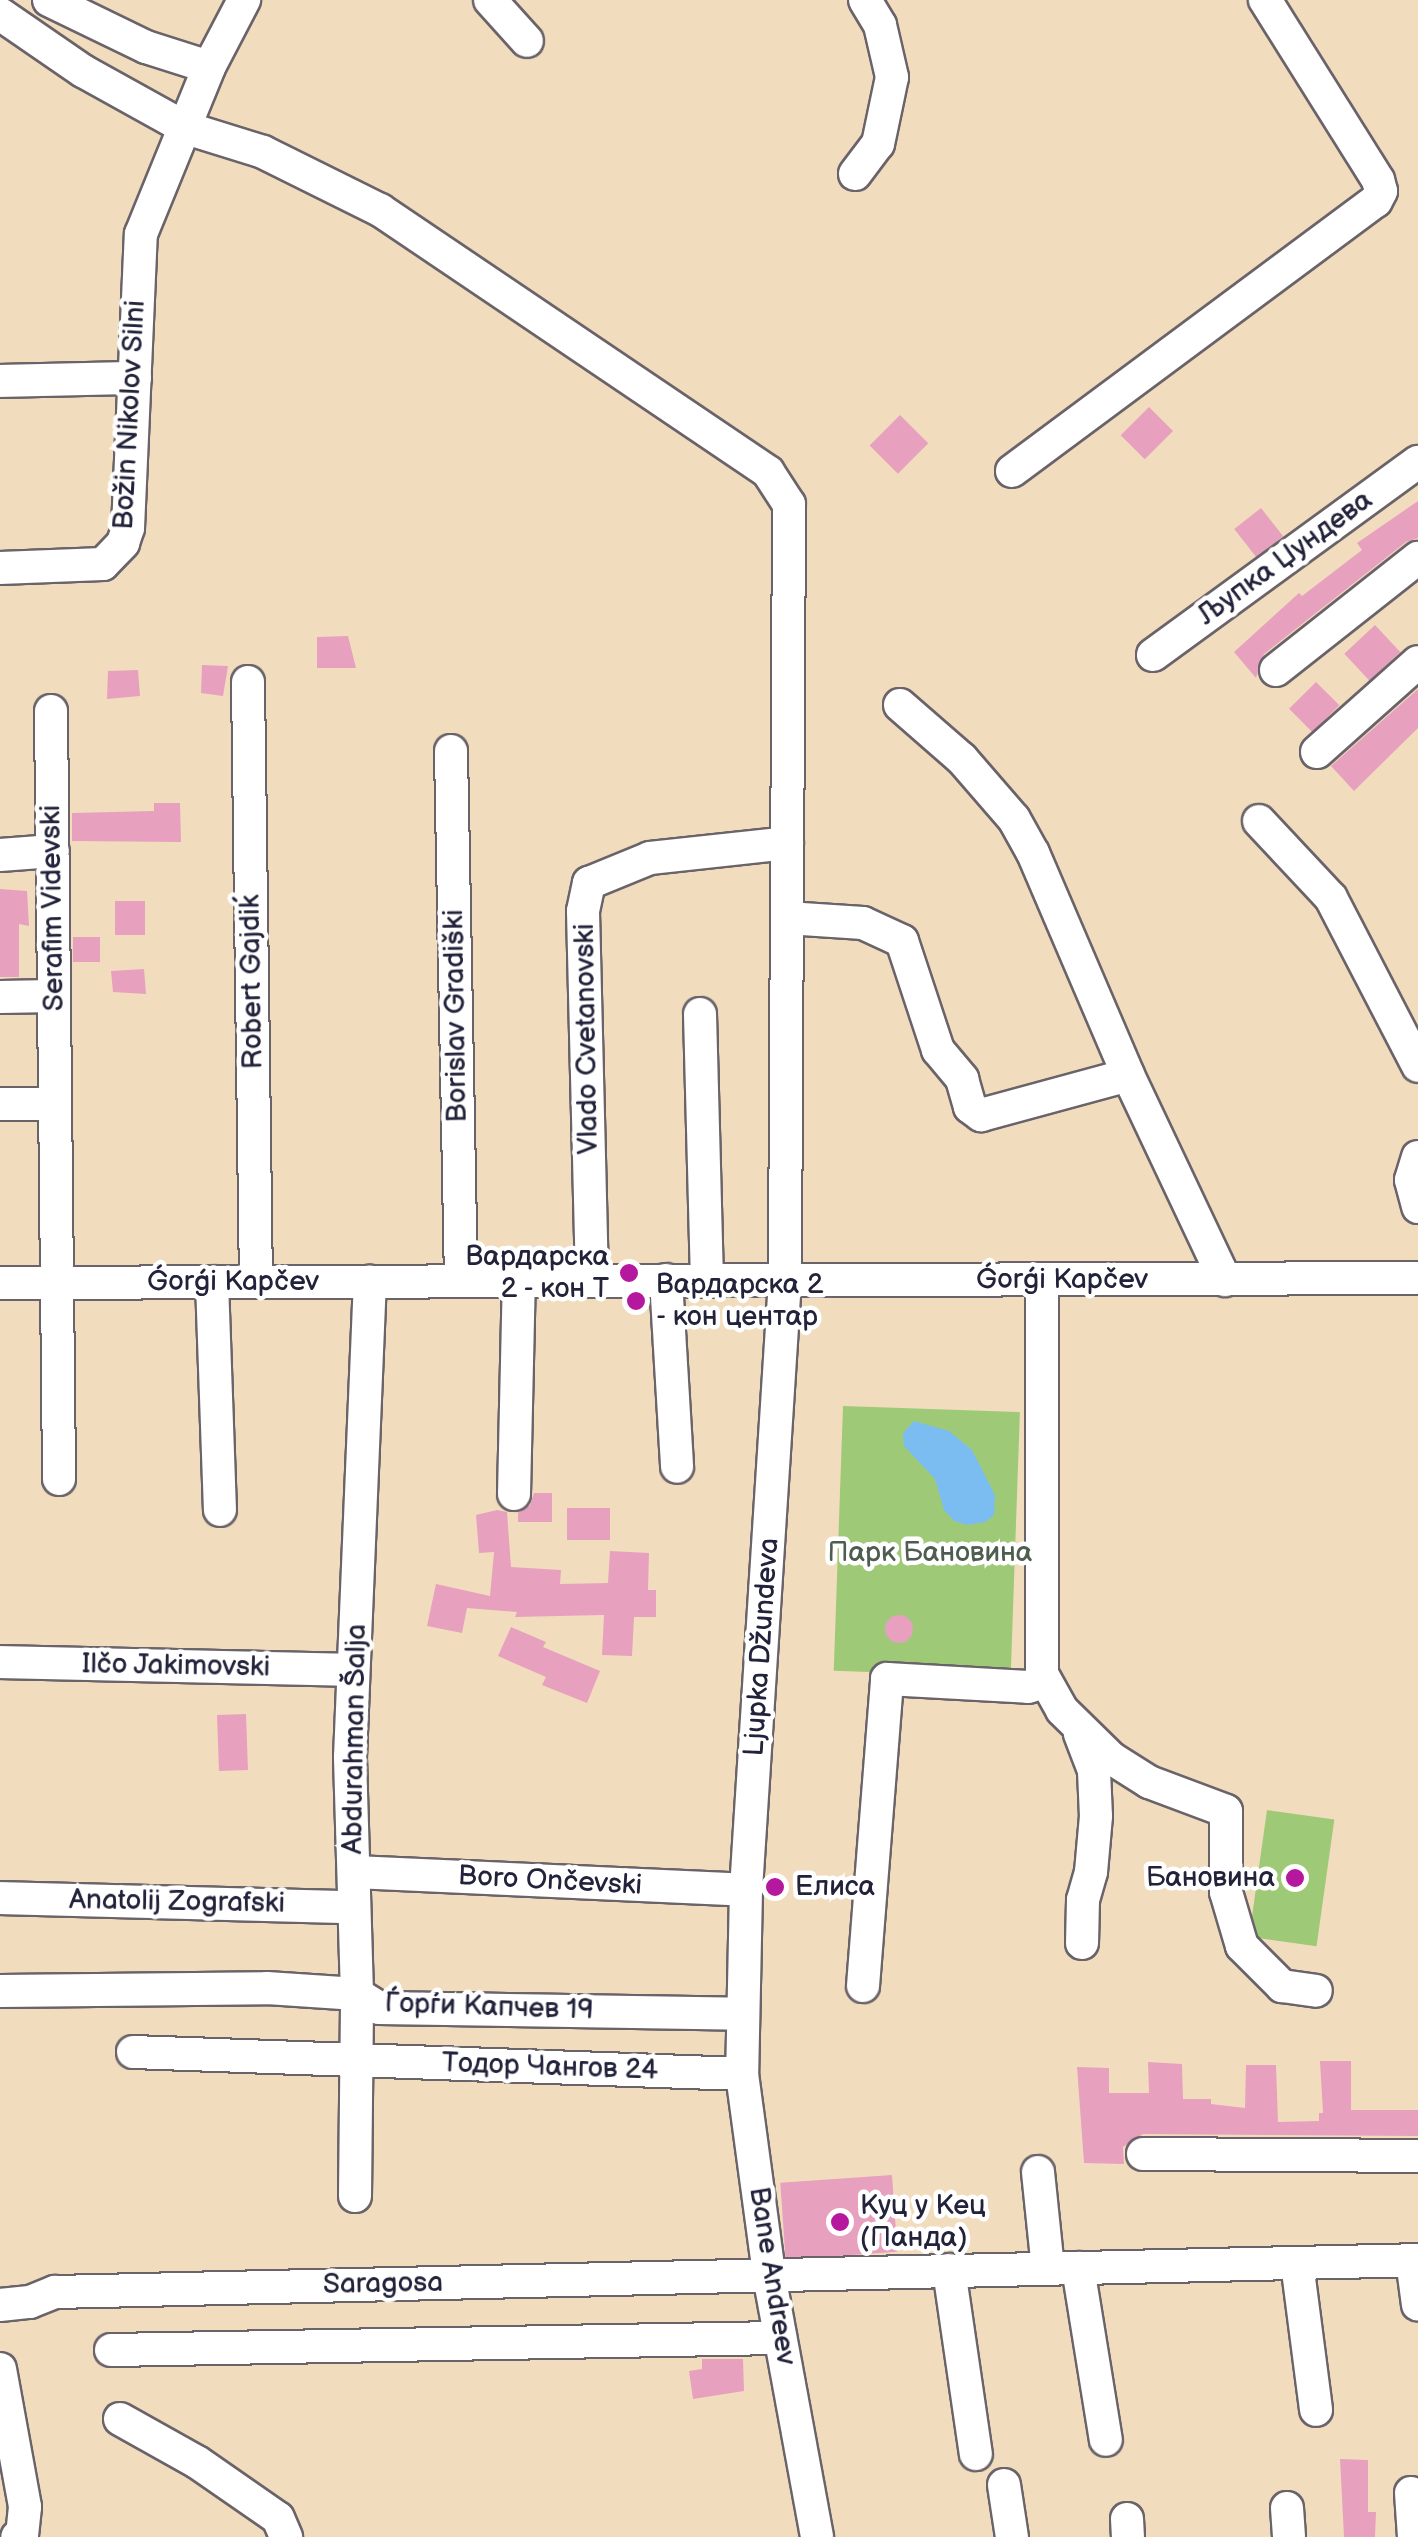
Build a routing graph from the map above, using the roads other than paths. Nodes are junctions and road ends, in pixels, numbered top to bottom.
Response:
1 (50, 0) edge
2 (244, 0) edge
3 (490, 0) edge
4 (865, 0) edge
5 (1265, 0) edge
6 (0, 14) edge
7 (527, 41) dead end
8 (209, 67) junction
9 (186, 128) junction
10 (855, 174) dead end
11 (135, 378) junction
12 (0, 381) edge
13 (1418, 462) edge
14 (1012, 471) dead end
15 (1418, 558) edge
16 (0, 568) edge
17 (1152, 655) dead end
18 (1418, 662) edge
19 (1276, 670) dead end
20 (248, 682) dead end
21 (900, 705) dead end
22 (51, 711) dead end
23 (452, 752) dead end
24 (1316, 752) dead end
25 (1259, 820) dead end
26 (788, 843) junction
27 (53, 851) junction
28 (0, 855) edge
29 (787, 918) junction
30 (54, 996) junction
31 (0, 997) edge
32 (700, 1014) dead end
33 (1418, 1066) edge
34 (1128, 1075) junction
35 (0, 1104) edge
36 (55, 1104) junction
37 (1418, 1157) edge
38 (1418, 1206) edge
39 (1418, 1278) edge
40 (592, 1280) junction
41 (666, 1280) junction
42 (707, 1280) junction
43 (785, 1280) junction
44 (1042, 1280) junction
45 (1225, 1280) junction
46 (370, 1281) junction
47 (461, 1281) junction
48 (519, 1281) junction
49 (212, 1282) junction
50 (256, 1282) junction
51 (0, 1283) edge
52 (57, 1283) junction
53 (677, 1468) dead end
54 (59, 1479) dead end
55 (514, 1494) dead end
56 (220, 1510) dead end
57 (0, 1662) edge
58 (352, 1670) junction
59 (1042, 1674) junction
60 (1073, 1721) junction
61 (354, 1872) junction
62 (746, 1890) junction
63 (0, 1898) edge
64 (354, 1906) junction
65 (1082, 1942) dead end
66 (863, 1986) dead end
67 (0, 1991) edge
68 (1316, 1992) dead end
69 (357, 1994) junction
70 (742, 2014) junction
71 (133, 2052) dead end
72 (358, 2059) junction
73 (742, 2074) junction
74 (1143, 2154) dead end
75 (1418, 2156) edge
76 (1038, 2172) dead end
77 (356, 2196) dead end
78 (1415, 2260) edge
79 (1297, 2262) junction
80 (1063, 2268) junction
81 (949, 2270) junction
82 (769, 2276) junction
83 (0, 2305) edge
84 (1418, 2305) edge
85 (780, 2338) junction
86 (111, 2350) dead end
87 (0, 2370) edge
88 (1316, 2410) dead end
89 (120, 2420) dead end
90 (1106, 2440) dead end
91 (976, 2454) dead end
92 (1004, 2486) dead end
93 (1411, 2493) dead end
94 (17, 2537) edge
95 (286, 2537) edge
96 (816, 2537) edge
97 (1012, 2537) edge
98 (1414, 2537) edge

1 - 8 street
2 - 8 street
3 - 7 street
4 - 10 street
5 - 14 street
6 - 9 street
8 - 9 street, Božin Nikolov Silni
9 - 11 street, Božin Nikolov Silni
9 - 26 street
11 - 12 street
11 - 16 street, Božin Nikolov Silni
13 - 17 street, Љупка Џундева
15 - 19 street
18 - 24 street
20 - 50 street, Robert Gajdiḱ
21 - 34 street
22 - 27 street, Serafim Videvski
23 - 47 street, Borislav Gradiški
25 - 33 street
26 - 29 street
26 - 40 street, Vlado Cvetanovski
27 - 28 street
27 - 30 street, Serafim Videvski
29 - 34 street
29 - 43 street
30 - 31 street
30 - 36 street, Serafim Videvski
32 - 42 street
34 - 45 street
35 - 36 street
36 - 52 street, Serafim Videvski
37 - 38 street
39 - 45 street, Ǵorǵi Kapčev
40 - 41 street, Ǵorǵi Kapčev
40 - 48 street, Ǵorǵi Kapčev
41 - 42 street, Ǵorǵi Kapčev
41 - 53 street
42 - 43 street, Ǵorǵi Kapčev
43 - 44 street, Ǵorǵi Kapčev
43 - 62 street, Ljupka Džundeva
44 - 45 street, Ǵorǵi Kapčev
44 - 59 street
46 - 47 street, Ǵorǵi Kapčev
46 - 50 street, Ǵorǵi Kapčev
46 - 58 street, Abdurahman Šalja
47 - 48 street, Ǵorǵi Kapčev
48 - 55 street
49 - 50 street, Ǵorǵi Kapčev
49 - 52 street, Ǵorǵi Kapčev
49 - 56 street
51 - 52 street, Ǵorǵi Kapčev
52 - 54 street, Serafim Videvski
57 - 58 street, Ilčo Jakimovski
58 - 61 street, Abdurahman Šalja
59 - 60 street
59 - 66 street
60 - 65 street
60 - 68 street
61 - 62 street, Boro Ončevski
61 - 64 street, Abdurahman Šalja
62 - 70 street, Ljupka Džundeva
63 - 64 street, Anatolij Zografski
64 - 69 street, Abdurahman Šalja
67 - 69 street, Ѓорѓи Капчев 19
69 - 70 street, Ѓорѓи Капчев 19
69 - 72 street, Abdurahman Šalja
70 - 73 street, Bane Andreev
71 - 72 street, Тодор Чангов 24
72 - 73 street, Тодор Чангов 24
72 - 77 street, Abdurahman Šalja
73 - 82 street, Bane Andreev
74 - 75 street
76 - 80 street
78 - 79 street, Saragosa
78 - 84 street
79 - 80 street, Saragosa
79 - 88 street
80 - 81 street, Saragosa
80 - 90 street
81 - 82 street, Saragosa
81 - 91 street
82 - 83 street, Saragosa
82 - 85 street, Bane Andreev
85 - 86 street
85 - 96 street, Bane Andreev
87 - 94 street
89 - 95 street
92 - 97 street
93 - 98 street

